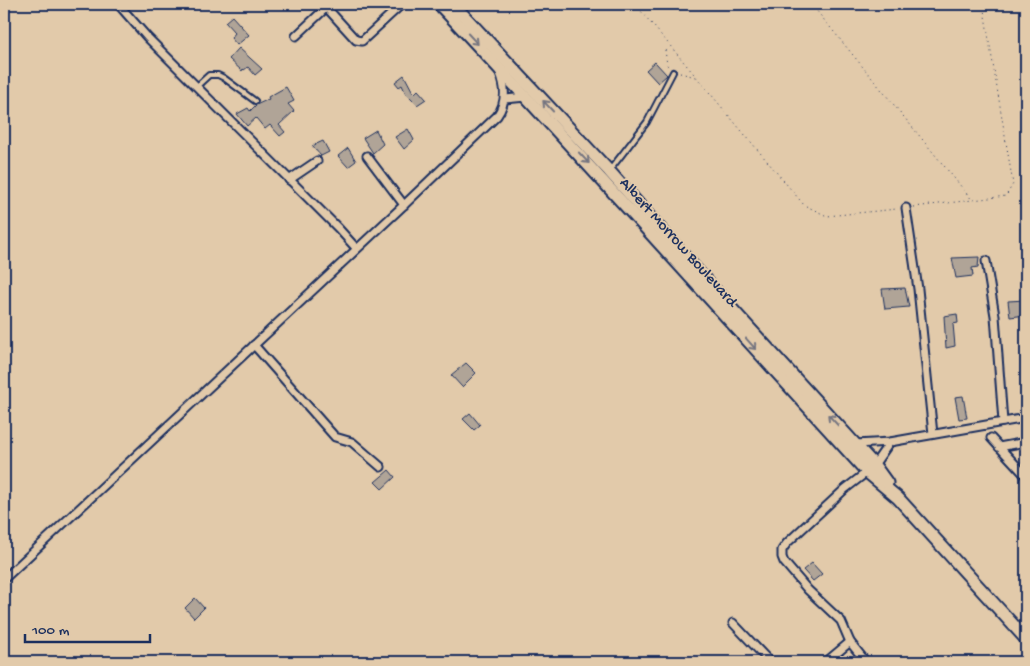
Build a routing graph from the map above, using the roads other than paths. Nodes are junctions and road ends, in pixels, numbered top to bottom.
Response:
1 (118, 4) edge
2 (402, 4) edge
3 (439, 4) edge
4 (453, 4) edge
5 (328, 5) edge
6 (296, 36) dead end
7 (496, 64) junction
8 (673, 72) dead end
9 (196, 87) junction
10 (526, 97) junction
11 (505, 99) junction
12 (255, 101) dead end
13 (367, 156) dead end
14 (317, 161) dead end
15 (609, 171) junction
16 (289, 180) junction
17 (404, 205) junction
18 (906, 208) road end
19 (356, 248) junction
20 (986, 261) dead end
21 (254, 345) junction
22 (1026, 418) edge
23 (1003, 422) junction
24 (933, 434) junction
25 (991, 438) dead end
26 (890, 442) junction
27 (1026, 442) edge
28 (856, 444) junction
29 (1000, 447) junction
30 (381, 466) dead end
31 (871, 469) junction
32 (1026, 476) edge
33 (4, 579) edge
34 (733, 623) dead end
35 (1026, 639) edge
36 (850, 642) junction
37 (770, 662) edge
38 (826, 662) edge
39 (866, 662) edge

1 - 9 street
2 - 5 street
3 -> 7 highway, Albert Morrow Boulevard
15 -> 4 highway, Albert Morrow Boulevard
5 - 6 street
7 - 10 highway, Albert Morrow Boulevard
7 - 11 street
8 - 15 lane
9 - 12 lane
9 - 16 street
10 - 11 street
10 -> 31 highway, Albert Morrow Boulevard
11 - 17 street
13 - 17 street
14 - 16 street
28 -> 15 highway, Albert Morrow Boulevard
16 - 19 street
17 - 19 street
18 - 24 street
19 - 21 street
20 - 23 street
21 - 30 street
21 - 33 street
22 - 23 street
23 - 24 street
24 - 26 street
25 - 29 street
26 - 28 street
26 - 31 street
27 - 29 street
28 - 31 highway, Albert Morrow Boulevard
29 - 32 street
31 - 35 highway, Albert Morrow Boulevard
31 - 36 street
34 - 37 street
36 - 38 street
36 - 39 street

